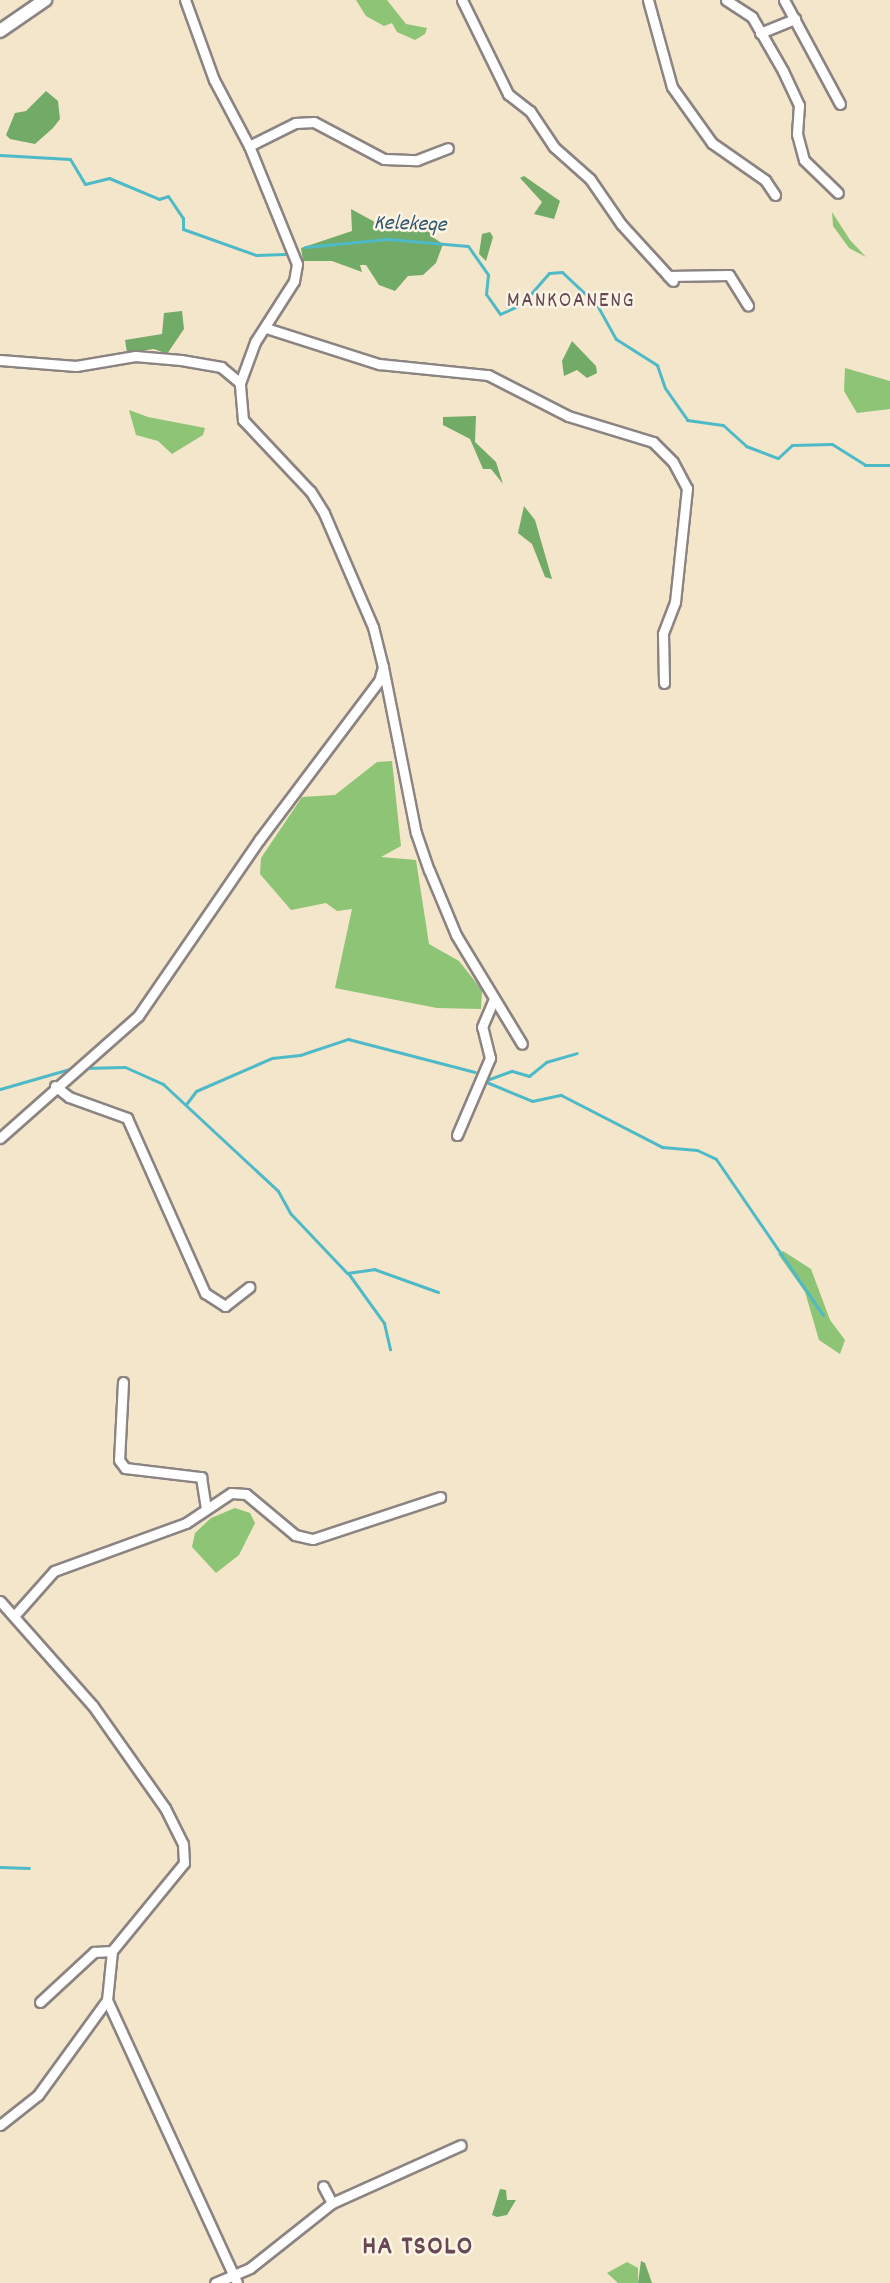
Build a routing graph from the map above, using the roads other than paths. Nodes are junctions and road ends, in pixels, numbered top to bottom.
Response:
1 (45, 0) edge
2 (185, 0) edge
3 (462, 0) edge
4 (648, 0) edge
5 (726, 0) edge
6 (784, 0) edge
7 (795, 19) junction
8 (0, 31) edge
9 (760, 33) junction
10 (840, 104) dead end
11 (249, 146) junction
12 (448, 148) dead end
13 (838, 193) dead end
14 (775, 195) dead end
15 (748, 306) dead end
16 (266, 328) junction
17 (0, 360) edge
18 (240, 383) junction
19 (383, 667) junction
20 (664, 682) dead end
21 (493, 1001) junction
22 (522, 1044) dead end
23 (55, 1086) junction
24 (457, 1135) dead end
25 (0, 1138) edge
26 (249, 1287) dead end
27 (123, 1382) dead end
28 (440, 1497) dead end
29 (206, 1508) junction
30 (0, 1601) edge
31 (14, 1616) junction
32 (112, 1952) junction
33 (107, 2000) junction
34 (40, 2002) dead end
35 (0, 2126) edge
36 (461, 2145) dead end
37 (323, 2186) dead end
38 (332, 2203) junction
39 (235, 2278) edge
40 (215, 2283) edge

1 - 8 main road
2 - 11 street
3 - 15 street
4 - 14 street
5 - 9 street
6 - 7 street
7 - 9 street
7 - 10 street
9 - 13 street
11 - 12 street
11 - 16 street
16 - 18 street
16 - 20 street
17 - 18 street
18 - 19 street
19 - 21 street
19 - 23 street
21 - 22 street
21 - 24 street
23 - 25 street
23 - 26 street
27 - 29 street
28 - 29 street
29 - 31 street
30 - 31 street
31 - 32 street
32 - 33 street
32 - 34 street
33 - 35 street
33 - 39 street
36 - 38 street
37 - 38 street
38 - 39 street
39 - 40 street

